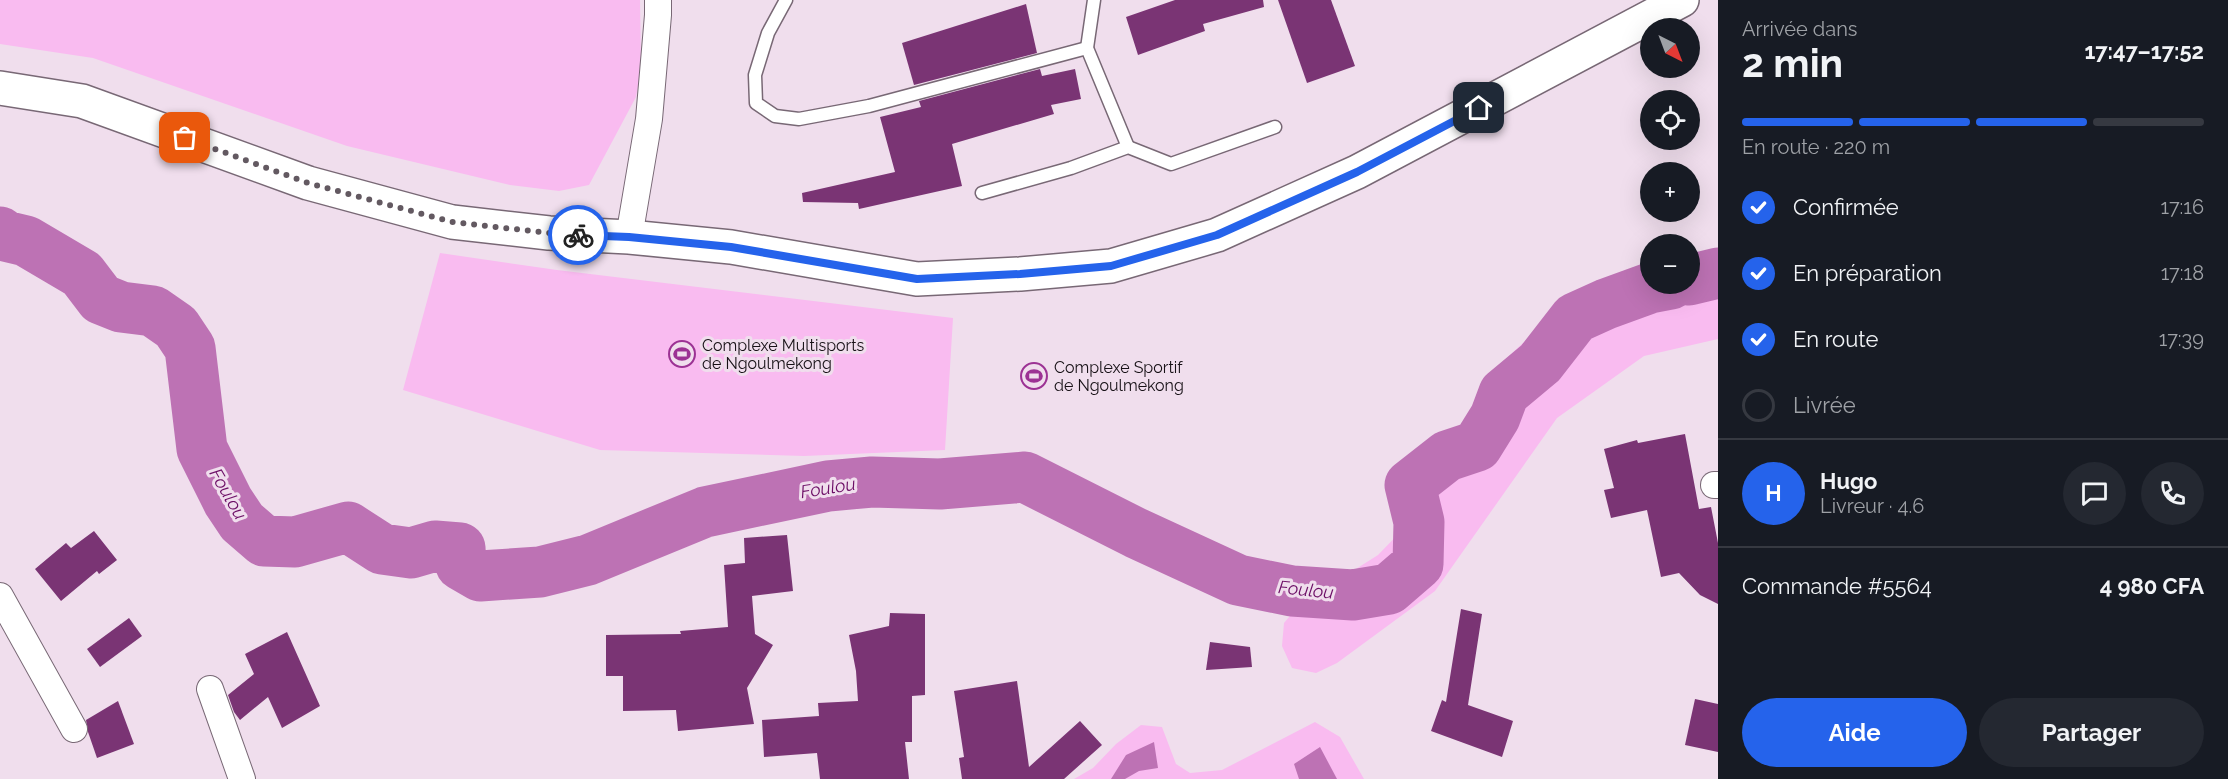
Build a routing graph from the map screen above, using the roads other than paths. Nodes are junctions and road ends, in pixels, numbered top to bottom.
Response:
1 (658, 0) edge
2 (786, 0) edge
3 (1094, 0) edge
4 (1682, 0) edge
5 (1087, 48) junction
6 (0, 88) edge
7 (1275, 127) dead end
8 (1128, 147) junction
9 (982, 193) dead end
10 (629, 237) junction
11 (0, 596) edge
12 (210, 689) dead end
13 (74, 729) dead end
14 (242, 779) edge

1 - 10 street
2 - 5 lane
3 - 5 lane
4 - 10 street
5 - 8 lane
6 - 10 street
7 - 8 lane
8 - 9 lane
11 - 13 street
12 - 14 street

